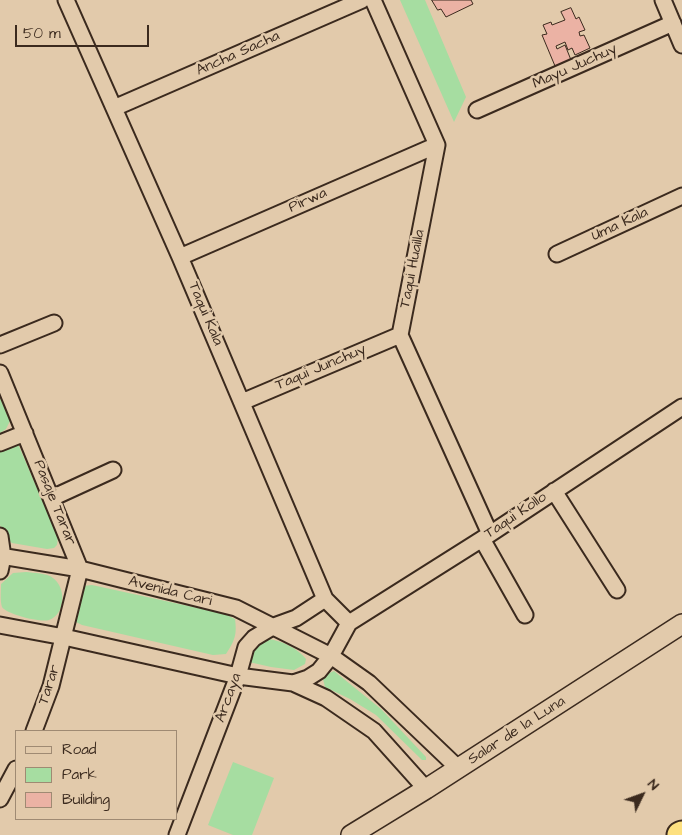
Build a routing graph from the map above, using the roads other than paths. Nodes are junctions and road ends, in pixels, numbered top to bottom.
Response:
1 (66, 0) edge
2 (362, 0) edge
3 (373, 0) edge
4 (663, 0) edge
5 (673, 23) junction
6 (682, 45) edge
7 (114, 108) junction
8 (477, 110) dead end
9 (437, 145) junction
10 (682, 196) edge
11 (558, 254) dead end
12 (180, 257) junction
13 (54, 323) dead end
14 (400, 335) junction
15 (0, 345) edge
16 (0, 373) edge
17 (242, 402) junction
18 (682, 408) edge
19 (25, 433) junction
20 (0, 443) edge
21 (113, 470) dead end
22 (554, 491) junction
23 (52, 498) junction
24 (0, 536) edge
25 (486, 536) junction
26 (1, 561) edge
27 (80, 569) junction
28 (617, 590) dead end
29 (324, 599) junction
30 (525, 615) dead end
31 (349, 623) junction
32 (682, 624) edge
33 (0, 625) edge
34 (274, 626) junction
35 (64, 637) junction
36 (331, 656) junction
37 (238, 676) junction
38 (293, 683) junction
39 (34, 730) edge
40 (458, 768) junction
41 (15, 770) edge
42 (426, 789) junction
43 (2, 790) edge
44 (177, 835) edge
45 (351, 835) edge

1 - 7 street, Taqui Kala
2 - 7 street, Ancha Sacha
3 - 9 street
4 - 5 street
5 - 6 street
5 - 8 street, Mayu Juchuy
7 - 12 street, Taqui Kala
9 - 12 street, Pirwa
9 - 14 street, Taqui Huailla
10 - 11 street, Uma Kala
12 - 17 street, Taqui Kala
13 - 15 street
14 - 17 street, Taqui Junchuy
14 - 25 street
16 - 19 street, Pasaje Tarar
17 - 29 street, Taqui Kala
18 - 22 street, Taqui Kollo
19 - 20 street
19 - 23 street, Pasaje Tarar
21 - 23 street
22 - 25 street, Taqui Kollo
22 - 28 street
23 - 27 street, Pasaje Tarar
24 - 26 street
25 - 30 street
25 - 31 street, Taqui Kollo
26 - 27 street, Avenida Cari
27 - 34 street, Avenida Cari
27 - 35 street
29 - 31 street, Taqui Kala
29 - 34 street, Arcaya
31 - 36 street
32 - 40 street, Salar de la Luna
33 - 35 street
34 - 36 street, Avenida Cari
34 - 37 street, Arcaya
35 - 37 street
35 - 39 street, Tarar
36 - 38 street
36 - 40 street, Avenida Cari
37 - 38 street
37 - 44 street, Arcaya
38 - 42 street
40 - 42 street, Salar de la Luna
41 - 43 street
42 - 45 street, Salar de la Luna

